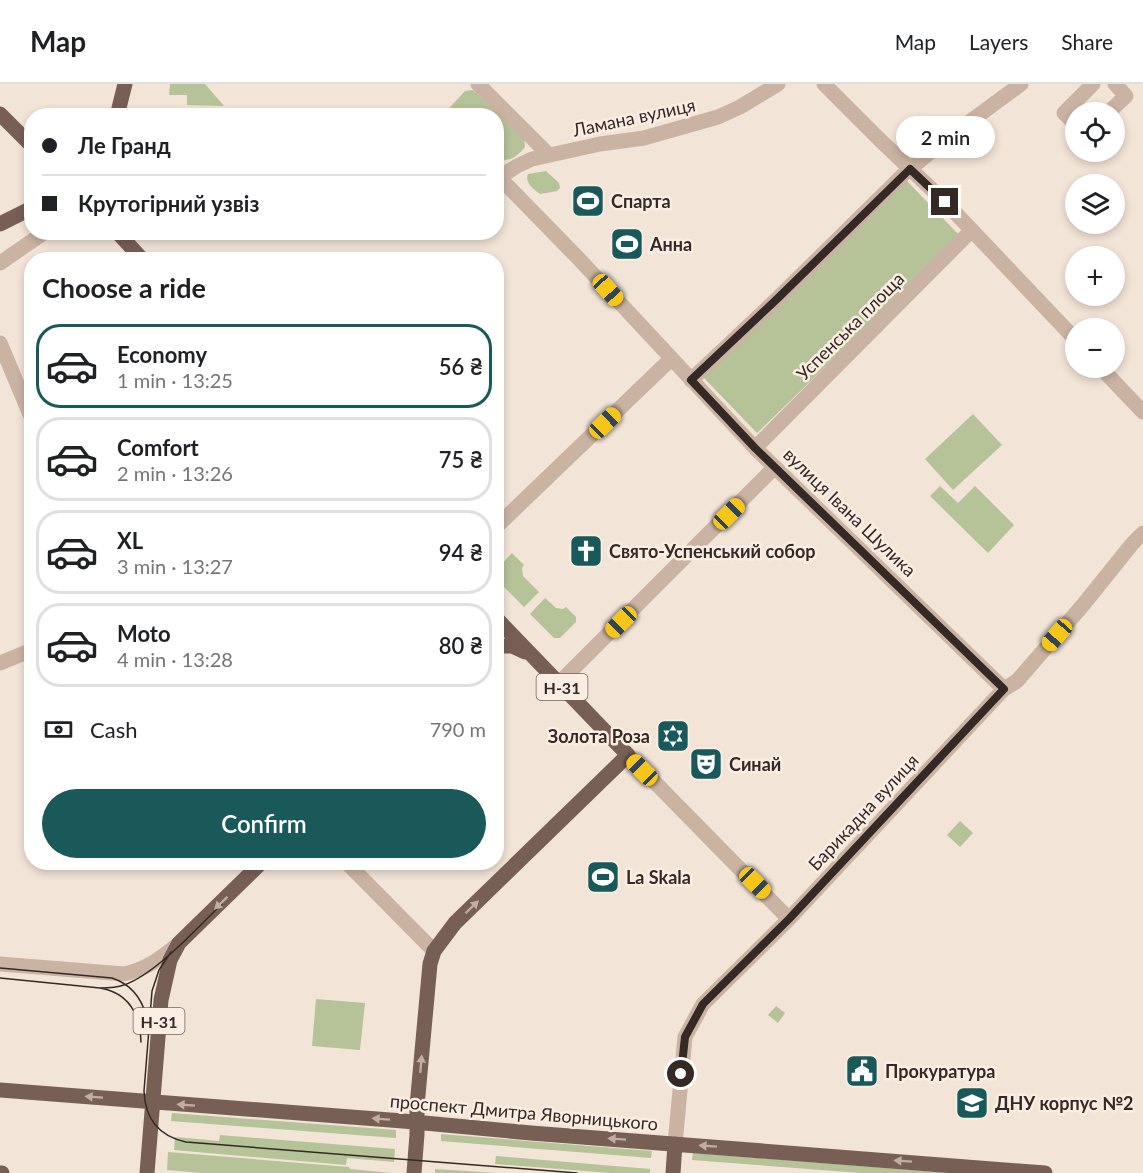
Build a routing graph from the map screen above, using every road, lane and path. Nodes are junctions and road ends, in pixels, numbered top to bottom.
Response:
1 (117, 84) edge
2 (125, 84) edge
3 (478, 84) edge
4 (778, 84) edge
5 (824, 84) edge
6 (1021, 84) edge
7 (1093, 84) edge
8 (1115, 84) edge
9 (1075, 102) edge
10 (1120, 102) edge
11 (119, 108) edge
12 (120, 108) edge
13 (502, 108) edge
14 (504, 110) edge
15 (0, 114) edge
16 (24, 138) edge
17 (548, 154) junction
18 (910, 169) junction
19 (504, 173) edge
20 (504, 182) edge
21 (24, 212) edge
22 (0, 224) edge
23 (971, 231) junction
24 (33, 240) edge
25 (124, 240) edge
26 (136, 252) edge
27 (0, 263) edge
28 (1065, 329) edge
29 (0, 343) edge
30 (671, 359) junction
31 (1111, 378) edge
32 (691, 380) junction
33 (24, 400) edge
34 (1143, 412) edge
35 (755, 448) junction
36 (776, 467) junction
37 (504, 519) edge
38 (1143, 533) edge
39 (504, 626) edge
40 (504, 646) edge
41 (24, 653) edge
42 (533, 657) junction
43 (0, 663) edge
44 (559, 683) junction
45 (1004, 689) junction
46 (628, 755) junction
47 (254, 870) edge
48 (354, 870) edge
49 (789, 919) junction
50 (179, 943) junction
51 (434, 951) junction
52 (0, 964) edge
53 (0, 1090) edge
54 (152, 1102) junction
55 (417, 1123) junction
56 (675, 1144) junction
57 (147, 1173) edge
58 (414, 1173) edge
59 (673, 1173) edge
60 (1045, 1173) edge

1 - 11 main road
2 - 12 main road
3 - 13 street
4 - 17 street, Ламана вулиця
5 - 18 street
6 - 18 street
7 - 9 street
8 - 10 street
14 - 17 street
15 - 16 main road
17 - 19 street, Ламана вулиця
18 - 23 street
18 - 32 street
20 - 30 street, вулиця Івана Шулика
21 - 22 main road
23 - 28 street
23 - 35 street, Успенська площа
24 - 27 street
25 - 26 main road
29 - 33 street
30 - 32 street, вулиця Івана Шулика
30 - 37 street
31 - 34 street
32 - 35 street, вулиця Івана Шулика
35 - 36 street, вулиця Івана Шулика
36 - 44 street
36 - 45 street, вулиця Івана Шулика
38 - 45 street, Барикадна вулиця
39 - 42 main road, Н-31
40 - 42 main road
41 - 43 street
42 - 44 main road, Н-31
44 - 46 main road, Н-31
45 - 49 street, Барикадна вулиця
46 - 49 street
51 -> 46 main road
47 -> 50 main road, Н-31
48 - 51 street
49 - 56 street, Барикадна вулиця
50 - 52 street
50 - 54 main road, Н-31
55 -> 51 main road
54 -> 53 main road, проспект Дмитра Яворницького
55 -> 54 main road, проспект Дмитра Яворницького
54 - 57 main road
56 -> 55 main road, проспект Дмитра Яворницького
55 - 58 main road
56 - 59 main road
60 -> 56 main road, проспект Дмитра Яворницького

